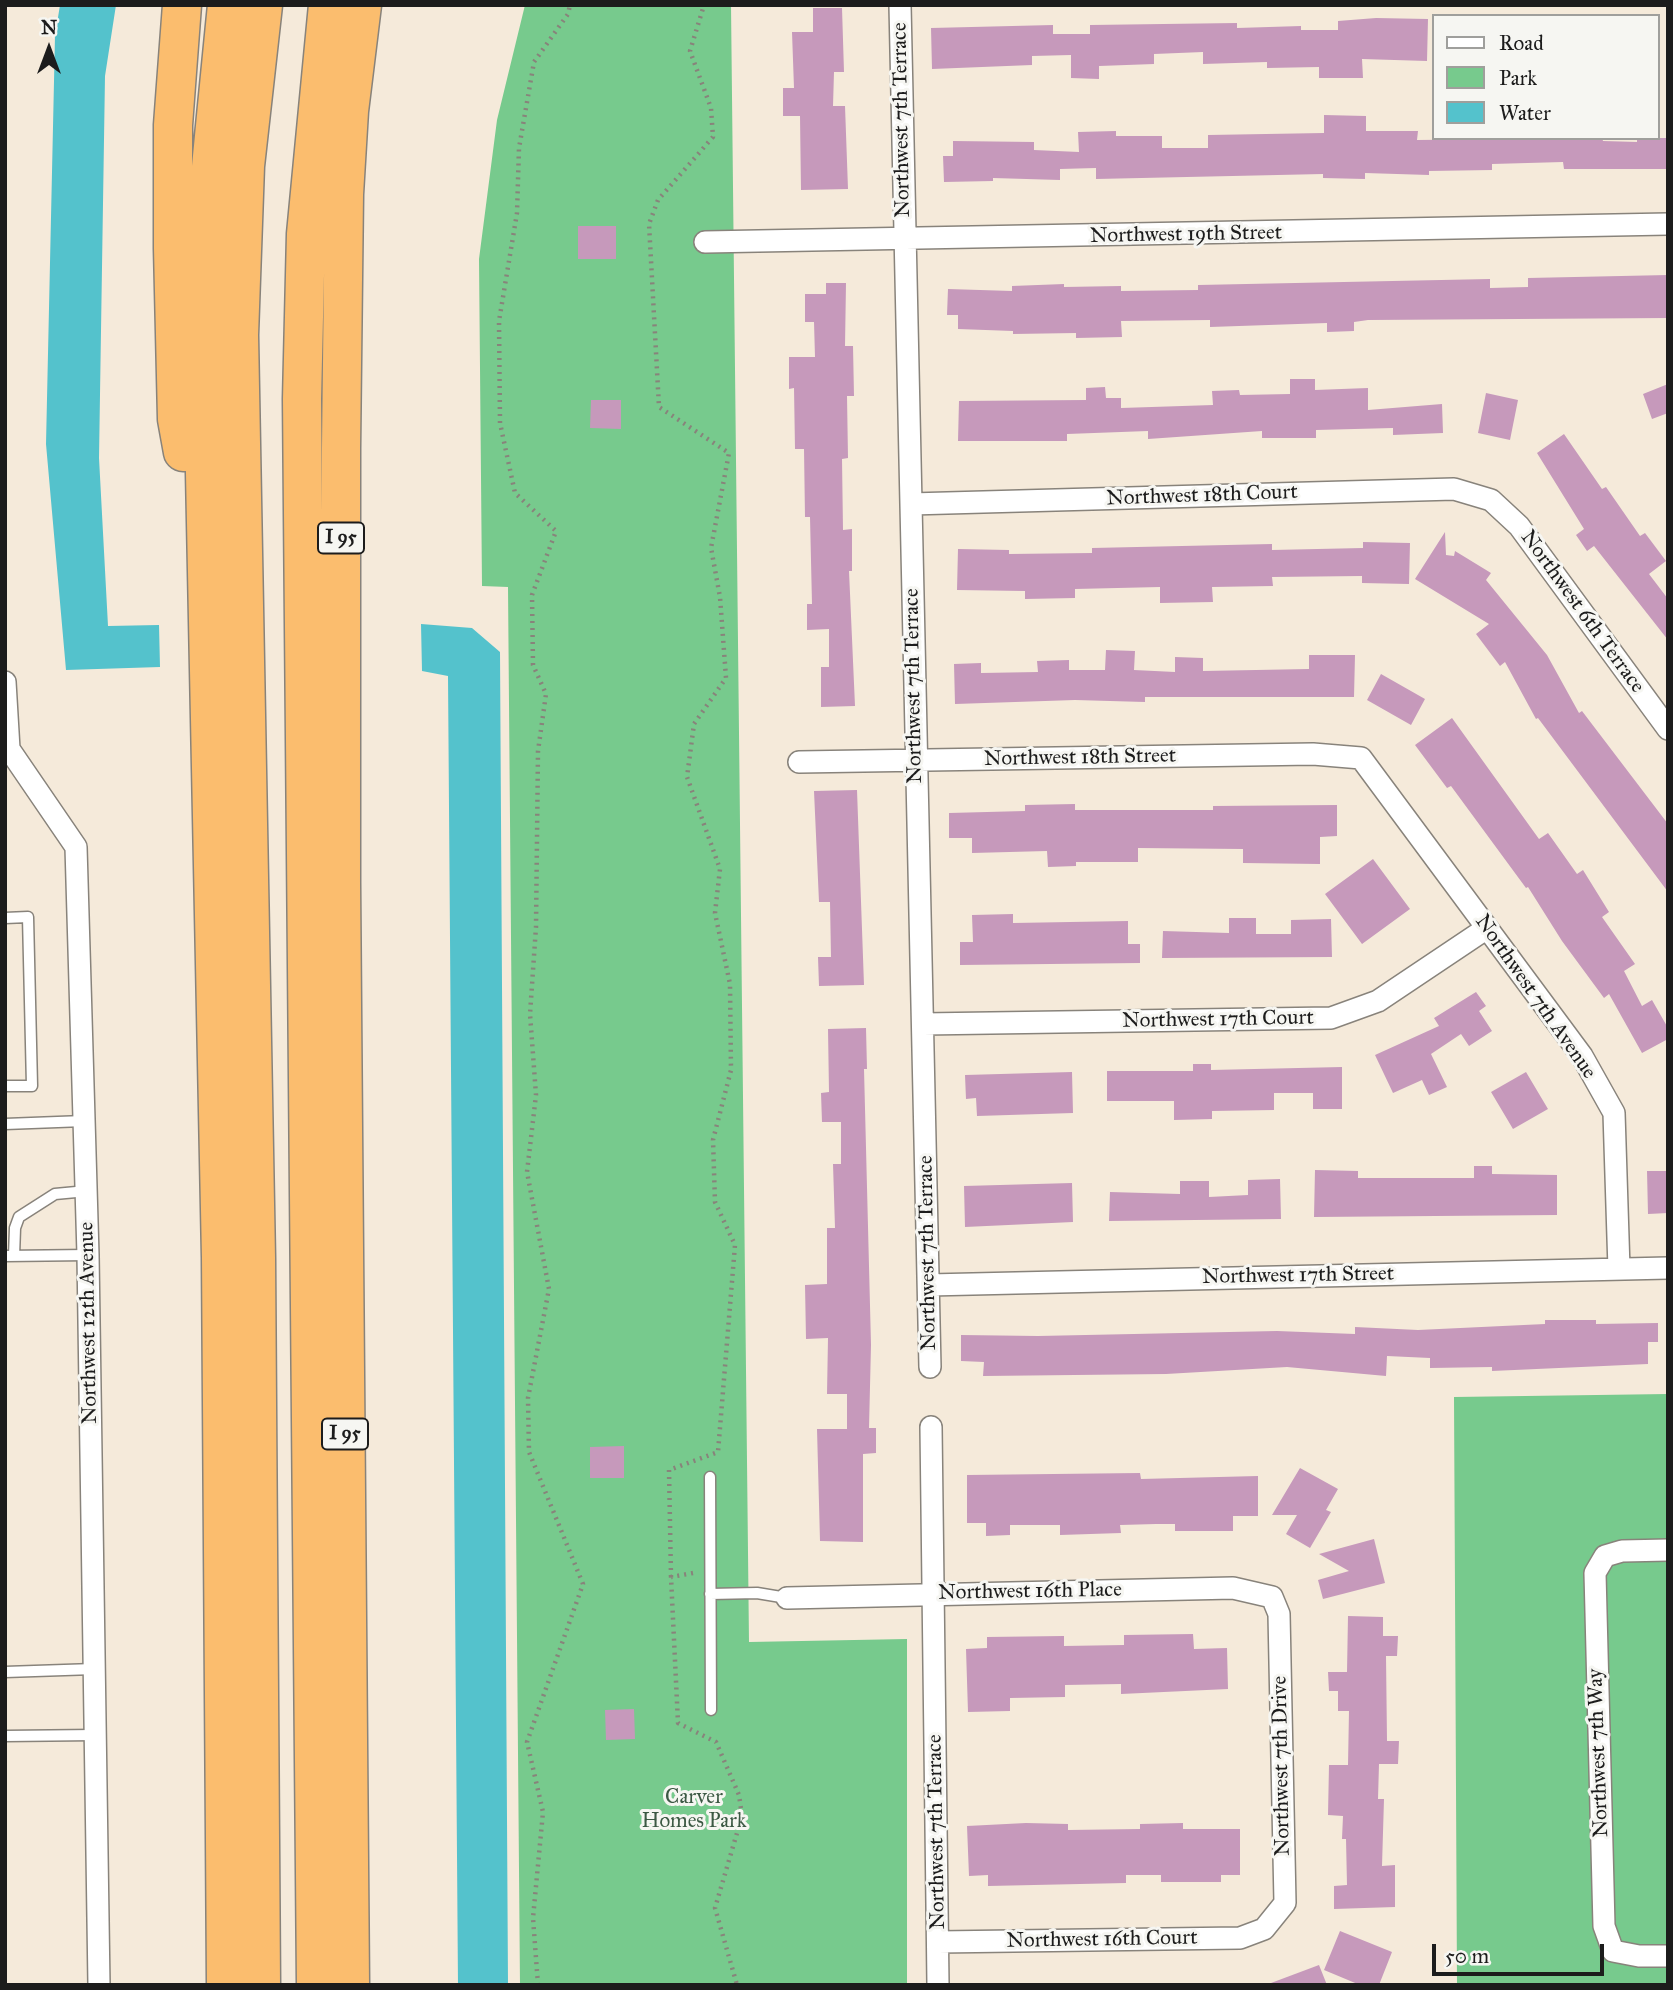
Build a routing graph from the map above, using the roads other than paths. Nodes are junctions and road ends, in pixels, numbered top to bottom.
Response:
1 (182, 5) edge
2 (227, 5) edge
3 (263, 5) edge
4 (328, 5) edge
5 (362, 5) edge
6 (384, 5) edge
7 (900, 5) edge
8 (344, 194) junction
9 (1668, 224) edge
10 (904, 240) junction
11 (705, 242) dead end
12 (1491, 500) joint
13 (911, 504) junction
14 (207, 584) junction
15 (5, 682) edge
16 (1668, 729) edge
17 (1361, 758) joint
18 (915, 761) junction
19 (799, 762) dead end
20 (5, 918) edge
21 (1487, 929) junction
22 (923, 1024) junction
23 (5, 1086) edge
24 (85, 1121) junction
25 (5, 1124) edge
26 (86, 1191) junction
27 (88, 1255) junction
28 (10, 1256) edge
29 (1668, 1268) edge
30 (1619, 1269) junction
31 (929, 1285) junction
32 (930, 1367) dead end
33 (931, 1427) dead end
34 (710, 1477) dead end
35 (1668, 1550) edge
36 (710, 1594) junction
37 (934, 1594) junction
38 (1272, 1597) joint
39 (787, 1598) joint
40 (94, 1669) junction
41 (5, 1672) edge
42 (711, 1710) dead end
43 (95, 1735) junction
44 (5, 1736) edge
45 (1264, 1929) joint
46 (938, 1942) junction
47 (1668, 1956) edge
48 (99, 1985) edge
49 (226, 1985) edge
50 (261, 1985) edge
51 (316, 1985) edge
52 (350, 1985) edge
53 (938, 1985) edge

1 - 14 highway
2 - 14 highway
3 - 50 highway
4 - 51 highway
5 - 8 highway, I 95
6 - 8 highway
7 - 10 street, Northwest 7th Terrace
8 - 52 highway, I 95
9 - 10 street, Northwest 19th Street
10 - 11 street, Northwest 19th Street
10 - 13 street, Northwest 7th Terrace
12 - 13 street, Northwest 18th Court
12 - 16 street, Northwest 6th Terrace
13 - 18 street, Northwest 7th Terrace
14 - 49 highway
15 - 24 street, Northwest 12th Avenue
17 - 18 street, Northwest 18th Street
17 - 21 street, Northwest 7th Avenue
18 - 19 street, Northwest 18th Street
18 - 22 street, Northwest 7th Terrace
20 - 23 lane
21 - 22 street, Northwest 17th Court
21 - 30 street, Northwest 7th Avenue
22 - 31 street, Northwest 7th Terrace
24 - 25 lane
24 - 26 street, Northwest 12th Avenue
26 - 27 street, Northwest 12th Avenue
26 - 28 lane
27 - 28 lane
27 - 40 street, Northwest 12th Avenue
29 - 30 street, Northwest 17th Street
30 - 31 street, Northwest 17th Street
31 - 32 street, Northwest 7th Terrace
33 - 37 street, Northwest 7th Terrace
34 - 36 lane
35 - 47 street, Northwest 7th Way
36 - 39 lane
36 - 42 lane
37 - 38 street, Northwest 16th Place
37 - 39 street, Northwest 16th Place
37 - 46 street, Northwest 7th Terrace
38 - 45 street, Northwest 7th Drive
40 - 41 lane
40 - 43 street, Northwest 12th Avenue
43 - 44 lane
43 - 48 street, Northwest 12th Avenue
45 - 46 street, Northwest 16th Court
46 - 53 street, Northwest 7th Terrace

